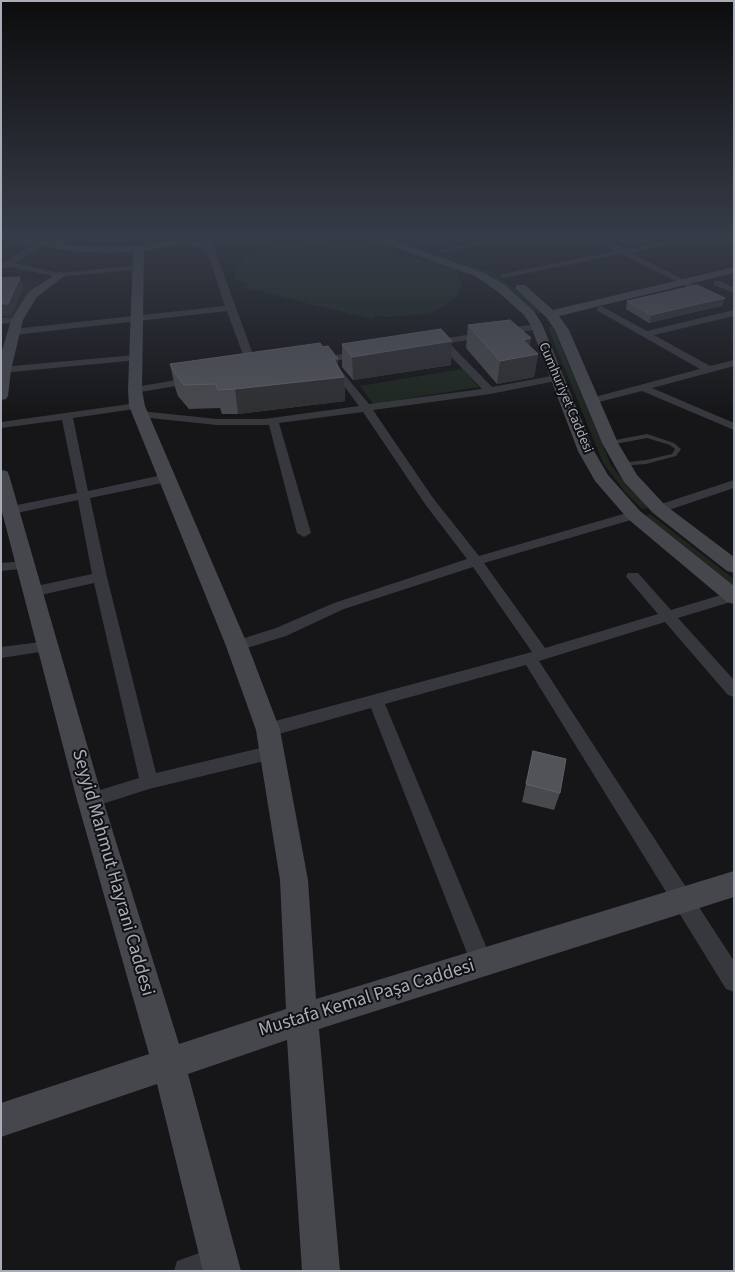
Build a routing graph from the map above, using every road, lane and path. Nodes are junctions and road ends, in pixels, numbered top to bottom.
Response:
1 (30, 298) edge
2 (138, 298) edge
3 (227, 298) edge
4 (513, 298) edge
5 (533, 298) edge
6 (625, 298) edge
7 (649, 298) edge
8 (230, 308) junction
9 (601, 309) junction
10 (734, 312) edge
11 (553, 317) junction
12 (136, 318) junction
13 (1, 321) edge
14 (535, 324) junction
15 (16, 326) junction
16 (646, 334) junction
17 (443, 342) junction
18 (424, 345) edge
19 (376, 352) edge
20 (135, 358) junction
21 (328, 359) junction
22 (309, 362) edge
23 (734, 363) edge
24 (3, 370) edge
25 (709, 370) junction
26 (254, 371) edge
27 (208, 378) edge
28 (557, 378) junction
29 (644, 388) junction
30 (490, 391) junction
31 (1, 396) edge
32 (591, 401) junction
33 (137, 403) junction
34 (366, 408) junction
35 (67, 417) junction
36 (273, 421) junction
37 (1, 425) edge
38 (734, 427) edge
39 (610, 443) junction
40 (620, 465) junction
41 (1, 475) edge
42 (167, 478) junction
43 (734, 484) edge
44 (82, 495) junction
45 (8, 506) edge
46 (659, 509) junction
47 (634, 515) junction
48 (304, 533) dead end
49 (476, 561) junction
50 (13, 566) edge
51 (734, 567) edge
52 (633, 576) dead end
53 (100, 577) junction
54 (32, 592) junction
55 (734, 596) edge
56 (669, 616) junction
57 (48, 646) junction
58 (237, 646) junction
59 (1, 654) edge
60 (536, 657) junction
61 (734, 691) edge
62 (376, 701) junction
63 (271, 741) junction
64 (149, 782) junction
65 (90, 800) junction
66 (734, 884) edge
67 (682, 901) junction
68 (482, 963) junction
69 (734, 980) edge
70 (302, 1019) junction
71 (168, 1062) junction
72 (1, 1120) edge
73 (221, 1265) edge
74 (187, 1271) edge
75 (321, 1271) edge

1 - 15 street
2 - 12 street
3 - 8 street
4 - 14 street, Cumhuriyet Caddesi
5 - 11 street, Cumhuriyet Caddesi
6 - 11 street
7 - 9 street
8 - 12 street
8 - 26 street
9 - 11 street
9 - 16 street
10 - 16 street
11 - 14 street
11 - 32 street, Cumhuriyet Caddesi
12 - 15 street
12 - 20 street
13 - 15 street
14 - 17 street
14 - 28 street, Cumhuriyet Caddesi
15 - 24 street
16 - 25 street
17 - 18 street
17 - 30 street
19 - 21 street
20 - 24 street
20 - 33 street
21 - 22 street
21 - 34 street
23 - 25 street
24 - 31 street
25 - 29 street
27 - 33 street
28 - 30 street
28 - 47 street, Cumhuriyet Caddesi
29 - 32 street
29 - 38 street
30 - 34 street
32 - 39 street, Cumhuriyet Caddesi
33 - 35 street
33 - 36 street
33 - 42 street
34 - 36 street
34 - 49 street
35 - 37 street
35 - 44 street
36 - 48 street
39 - 40 street, Cumhuriyet Caddesi
39 - 40 lane
40 - 46 street, Cumhuriyet Caddesi
41 - 45 street, Seyyid Mahmut Hayrani Caddesi
42 - 44 street
42 - 58 street
43 - 46 street
44 - 45 street
44 - 53 street
45 - 50 street, Seyyid Mahmut Hayrani Caddesi
46 - 47 street
46 - 51 street, Cumhuriyet Caddesi
47 - 49 street
47 - 55 street, Cumhuriyet Caddesi
49 - 58 street
49 - 60 street
50 - 54 street, Seyyid Mahmut Hayrani Caddesi
52 - 56 street
53 - 54 street
53 - 64 street
54 - 57 street, Seyyid Mahmut Hayrani Caddesi
55 - 56 street
56 - 60 street
56 - 61 street
57 - 59 street
57 - 65 street, Seyyid Mahmut Hayrani Caddesi
58 - 63 street
60 - 62 street
60 - 67 street
62 - 63 street
62 - 68 street
63 - 64 street
63 - 70 street
64 - 65 street
65 - 71 street, Seyyid Mahmut Hayrani Caddesi
66 - 67 street, Mustafa Kemal Paşa Caddesi
67 - 68 street, Mustafa Kemal Paşa Caddesi
67 - 69 street
68 - 70 street, Mustafa Kemal Paşa Caddesi
70 - 71 street, Mustafa Kemal Paşa Caddesi
70 - 75 street
71 - 72 street, Mustafa Kemal Paşa Caddesi
71 - 73 street, Seyyid Mahmut Hayrani Caddesi
73 - 74 street

